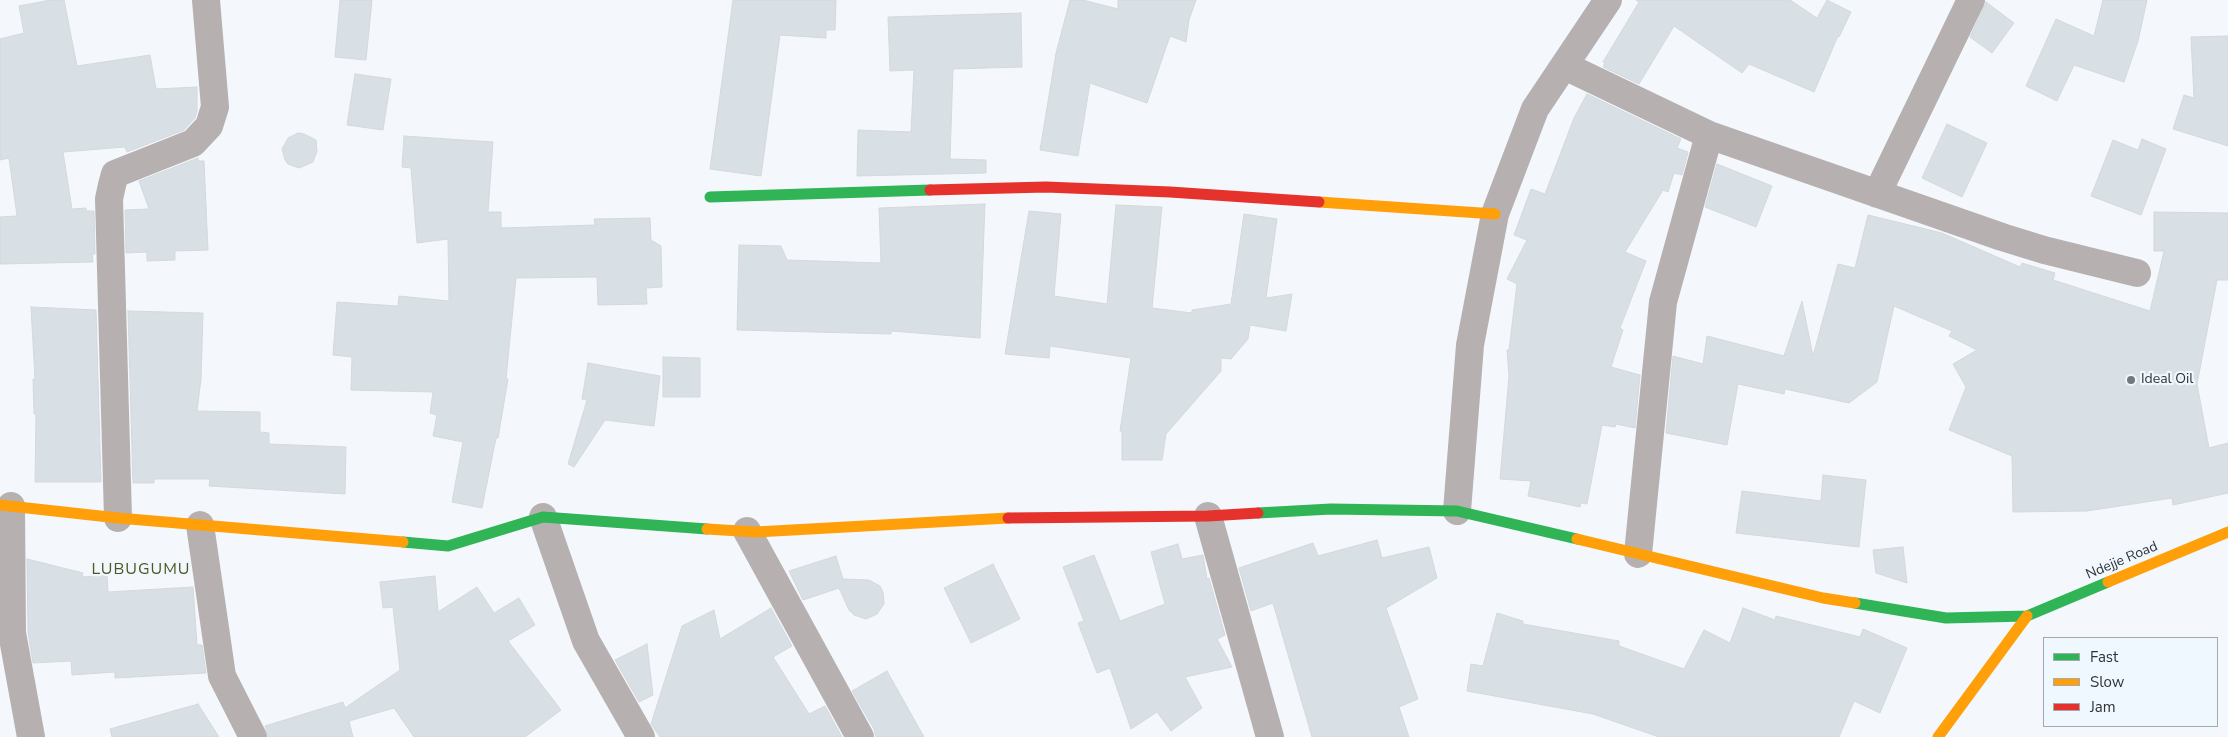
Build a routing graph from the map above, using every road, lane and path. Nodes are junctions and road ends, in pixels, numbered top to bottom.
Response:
1 (206, 0) edge
2 (1608, 0) edge
3 (1971, 0) edge
4 (1564, 66) junction
5 (1710, 135) junction
6 (1877, 194) junction
7 (710, 197) dead end
8 (1495, 214) junction
9 (2137, 273) dead end
10 (5, 506) edge
11 (1457, 511) junction
12 (1208, 516) junction
13 (543, 517) junction
14 (118, 518) junction
15 (200, 525) junction
16 (747, 531) junction
17 (2228, 532) edge
18 (1638, 554) junction
19 (2027, 616) junction
20 (31, 737) edge
21 (252, 737) edge
22 (641, 737) edge
23 (860, 737) edge
24 (1270, 737) edge
25 (1938, 737) edge

1 - 14 street
2 - 4 street
3 - 6 street
4 - 5 street
4 - 8 street
5 - 6 street
5 - 18 street
6 - 9 street
7 - 8 street
8 - 11 street
10 - 14 street
10 - 20 street
11 - 12 street
11 - 18 street
12 - 16 street
12 - 24 street
13 - 15 street
13 - 16 street
13 - 22 street
14 - 15 street
15 - 21 street
16 - 23 street
17 - 19 street, Ndejje Road
18 - 19 street
19 - 25 street

